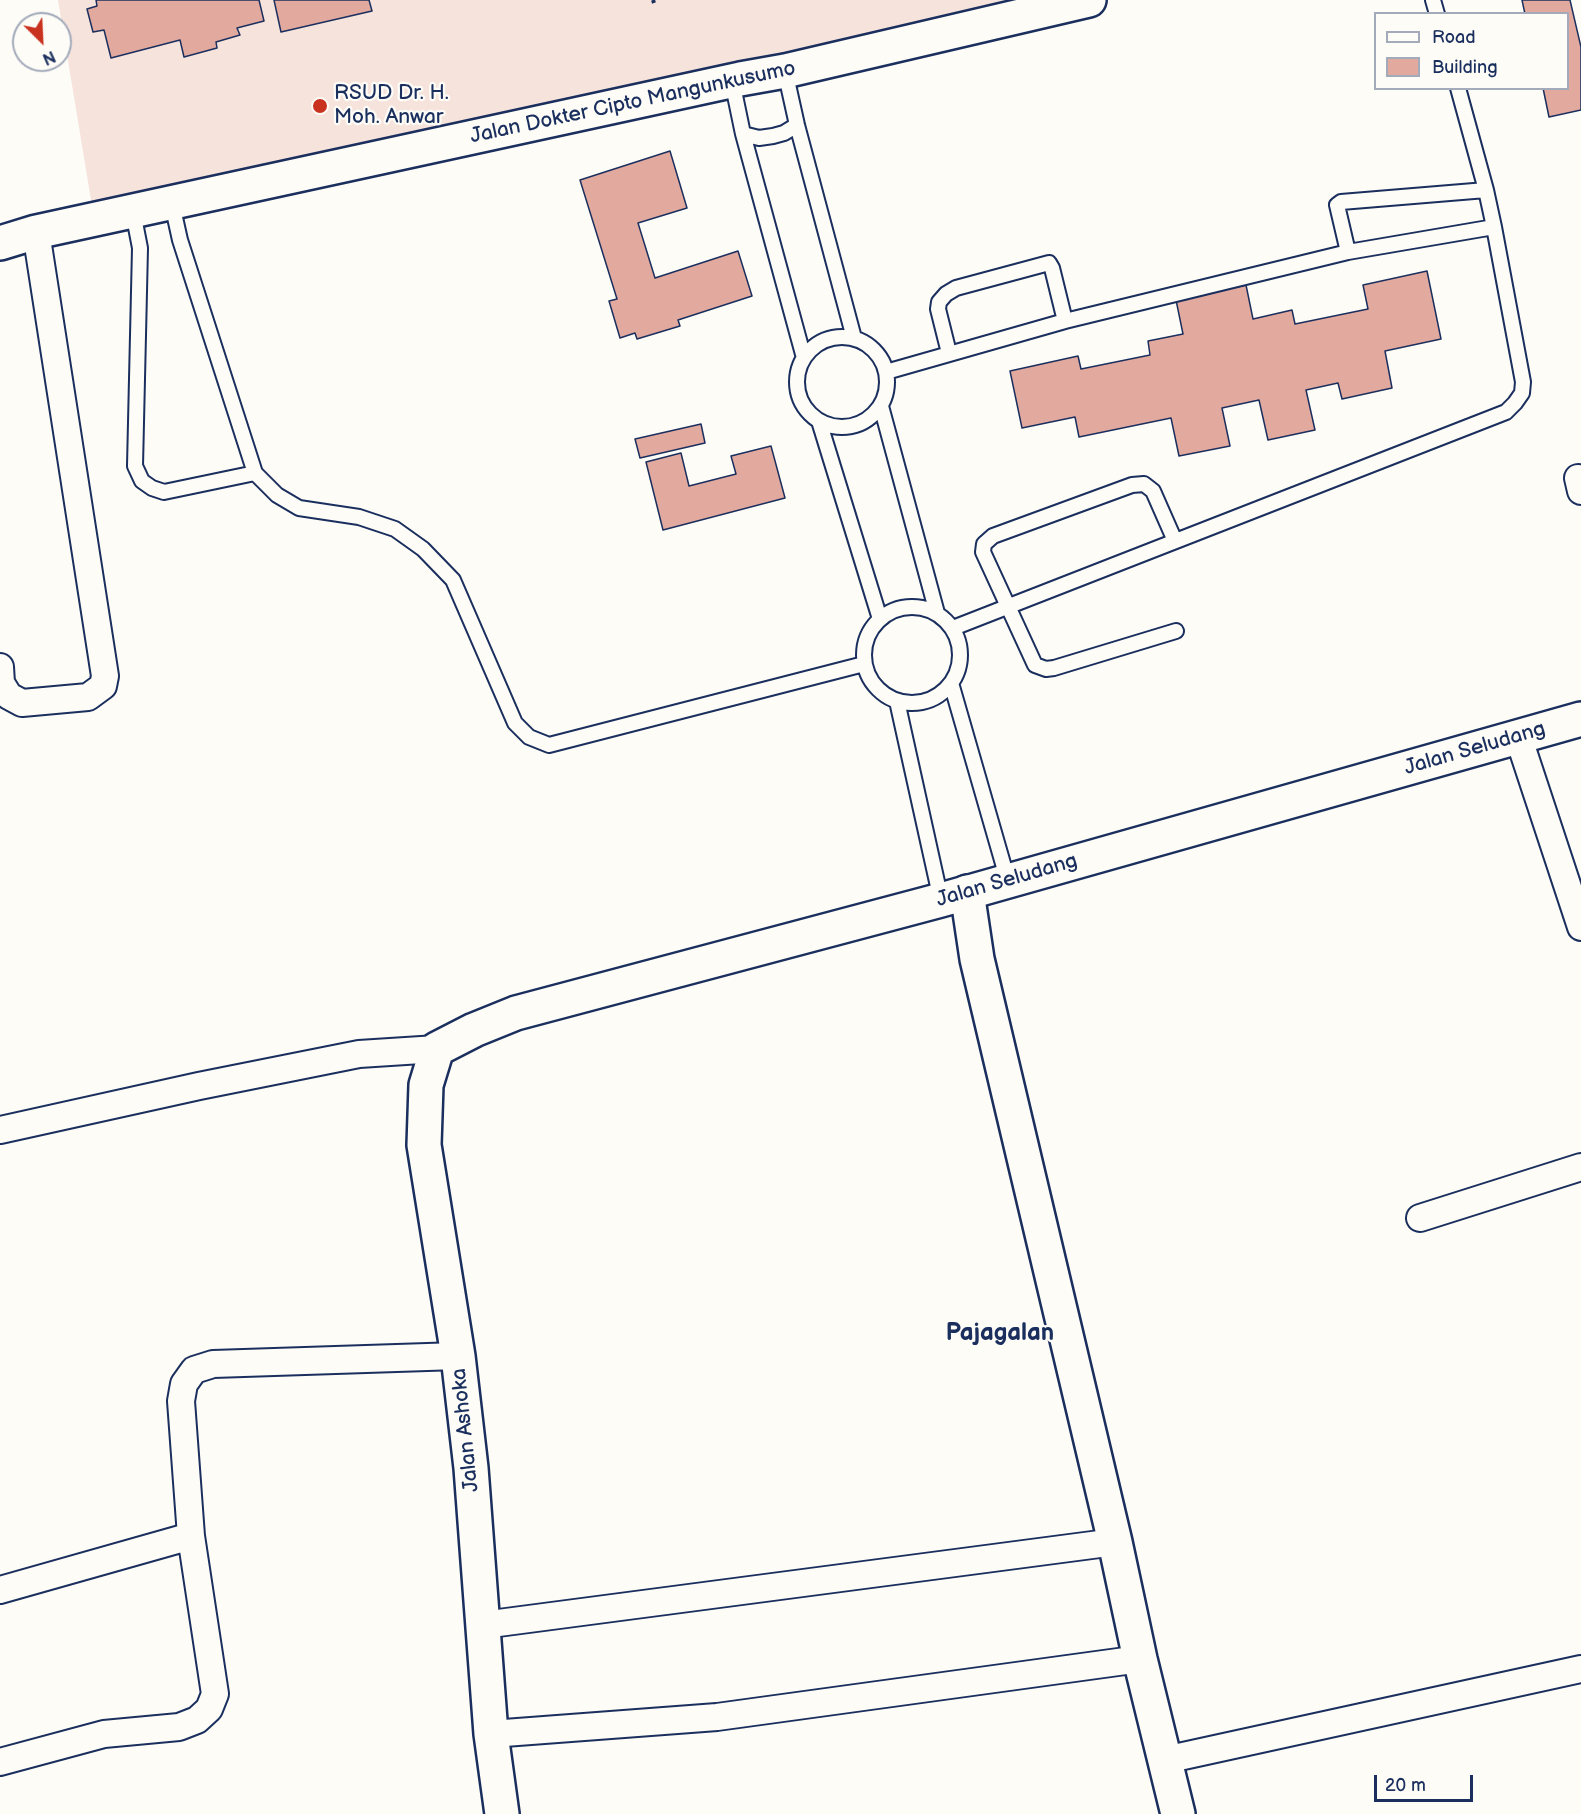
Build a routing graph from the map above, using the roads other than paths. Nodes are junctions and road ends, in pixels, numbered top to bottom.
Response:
1 (1089, 0) edge
2 (785, 71) junction
3 (732, 81) junction
4 (1459, 90) edge
5 (797, 125) junction
6 (743, 134) junction
7 (1486, 190) junction
8 (172, 204) junction
9 (133, 212) junction
10 (1494, 227) junction
11 (36, 232) junction
12 (0, 243) edge
13 (1348, 252) junction
14 (1065, 321) junction
15 (854, 338) junction
16 (949, 353) junction
17 (804, 358) junction
18 (886, 372) junction
19 (881, 406) junction
20 (819, 421) junction
21 (255, 474) junction
22 (1176, 541) junction
23 (1007, 607) junction
24 (937, 613) junction
25 (879, 619) junction
26 (953, 628) junction
27 (1176, 631) dead end
28 (864, 664) junction
29 (0, 667) edge
30 (951, 683) junction
31 (897, 701) junction
32 (1581, 719) edge
33 (1518, 736) junction
34 (1008, 880) junction
35 (954, 896) junction
36 (1581, 927) edge
37 (437, 1049) junction
38 (0, 1130) edge
39 (1581, 1167) edge
40 (1419, 1218) dead end
41 (458, 1356) junction
42 (190, 1536) junction
43 (1115, 1542) junction
44 (0, 1590) edge
45 (483, 1625) junction
46 (1140, 1659) junction
47 (1581, 1669) edge
48 (491, 1734) junction
49 (1165, 1760) junction
50 (0, 1762) edge
51 (502, 1814) edge
52 (1178, 1814) edge

1 - 2 street, Jalan Dokter Cipto Mangunkusumo
2 - 3 street, Jalan Dokter Cipto Mangunkusumo
2 - 5 lane
3 - 6 lane
3 - 8 street, Jalan Dokter Cipto Mangunkusumo
4 - 7 lane
5 - 6 lane
5 - 15 lane
6 - 17 lane
7 - 10 lane
7 - 13 lane
8 - 9 street, Jalan Dokter Cipto Mangunkusumo
8 - 21 lane
9 - 11 street, Jalan Dokter Cipto Mangunkusumo
9 - 21 lane
10 - 13 lane
10 - 22 lane
11 - 12 street, Jalan Dokter Cipto Mangunkusumo
11 - 29 street
13 - 14 lane
14 - 16 lane
14 - 16 lane
15 - 17 lane
15 - 18 lane
16 - 18 lane
17 - 20 lane
18 - 19 lane
19 - 20 lane
19 - 24 lane
20 - 25 lane
21 - 28 lane
22 - 23 lane
22 - 23 lane
23 - 26 lane
23 - 27 lane
24 - 25 lane
24 - 26 lane
25 - 28 lane
26 - 30 lane
28 - 31 lane
30 - 31 lane
30 - 34 lane
31 - 35 lane
32 - 33 street, Jalan Seludang
33 - 34 street, Jalan Seludang
33 - 36 street
34 - 35 street, Jalan Seludang
35 - 37 street, Jalan Seludang
35 - 43 street
37 - 38 street
37 - 41 street, Jalan Ashoka
39 - 40 street
41 - 42 street
41 - 45 street, Jalan Ashoka
42 - 44 street
42 - 50 street
43 - 45 street
43 - 46 street
45 - 48 street, Jalan Ashoka
46 - 48 street
46 - 49 street
47 - 49 street
48 - 51 street, Jalan Ashoka
49 - 52 street

